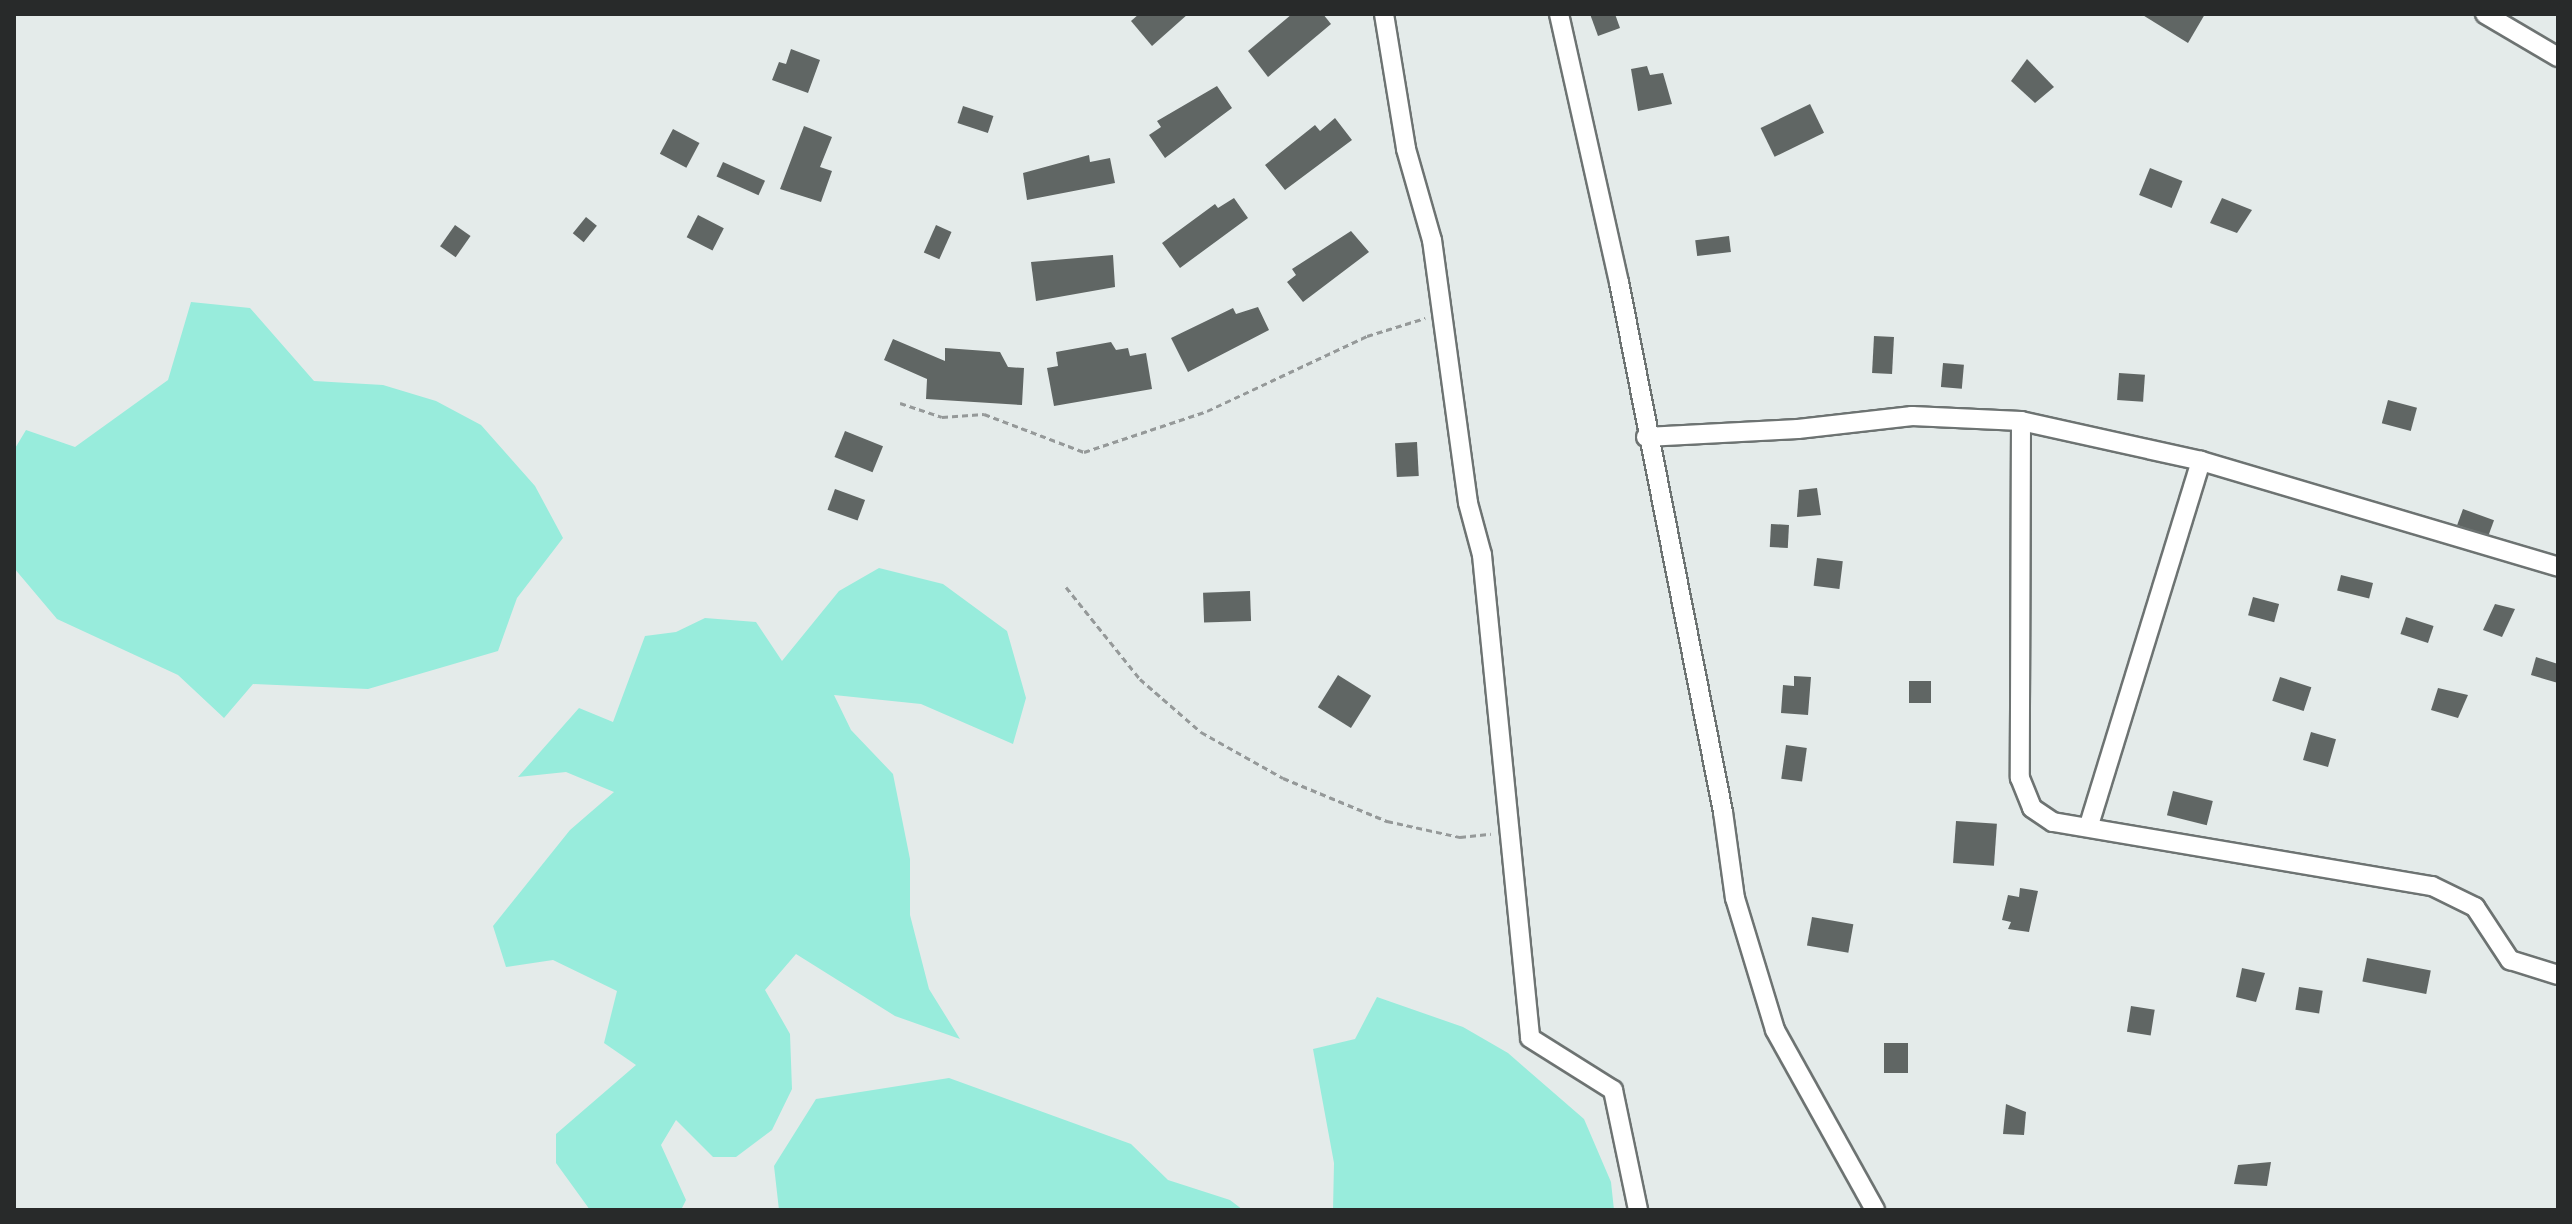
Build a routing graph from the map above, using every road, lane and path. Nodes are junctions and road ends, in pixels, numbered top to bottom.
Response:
1 (1384, 14) edge
2 (1559, 14) edge
3 (2485, 14) edge
4 (2558, 57) edge
5 (1444, 312) junction
6 (900, 403) dead end
7 (2021, 421) junction
8 (1646, 437) junction
9 (2201, 461) junction
10 (2558, 567) edge
11 (1066, 587) dead end
12 (2089, 825) junction
13 (1510, 831) junction
14 (2558, 975) edge
15 (1638, 1210) edge
16 (1875, 1210) edge

1 - 5 street
2 - 8 street
3 - 4 street
5 - 6 path
5 - 13 street
7 - 8 street
7 - 9 street
7 - 12 street
8 - 16 street
9 - 10 street
9 - 12 street
11 - 13 path
12 - 14 street
13 - 15 street

